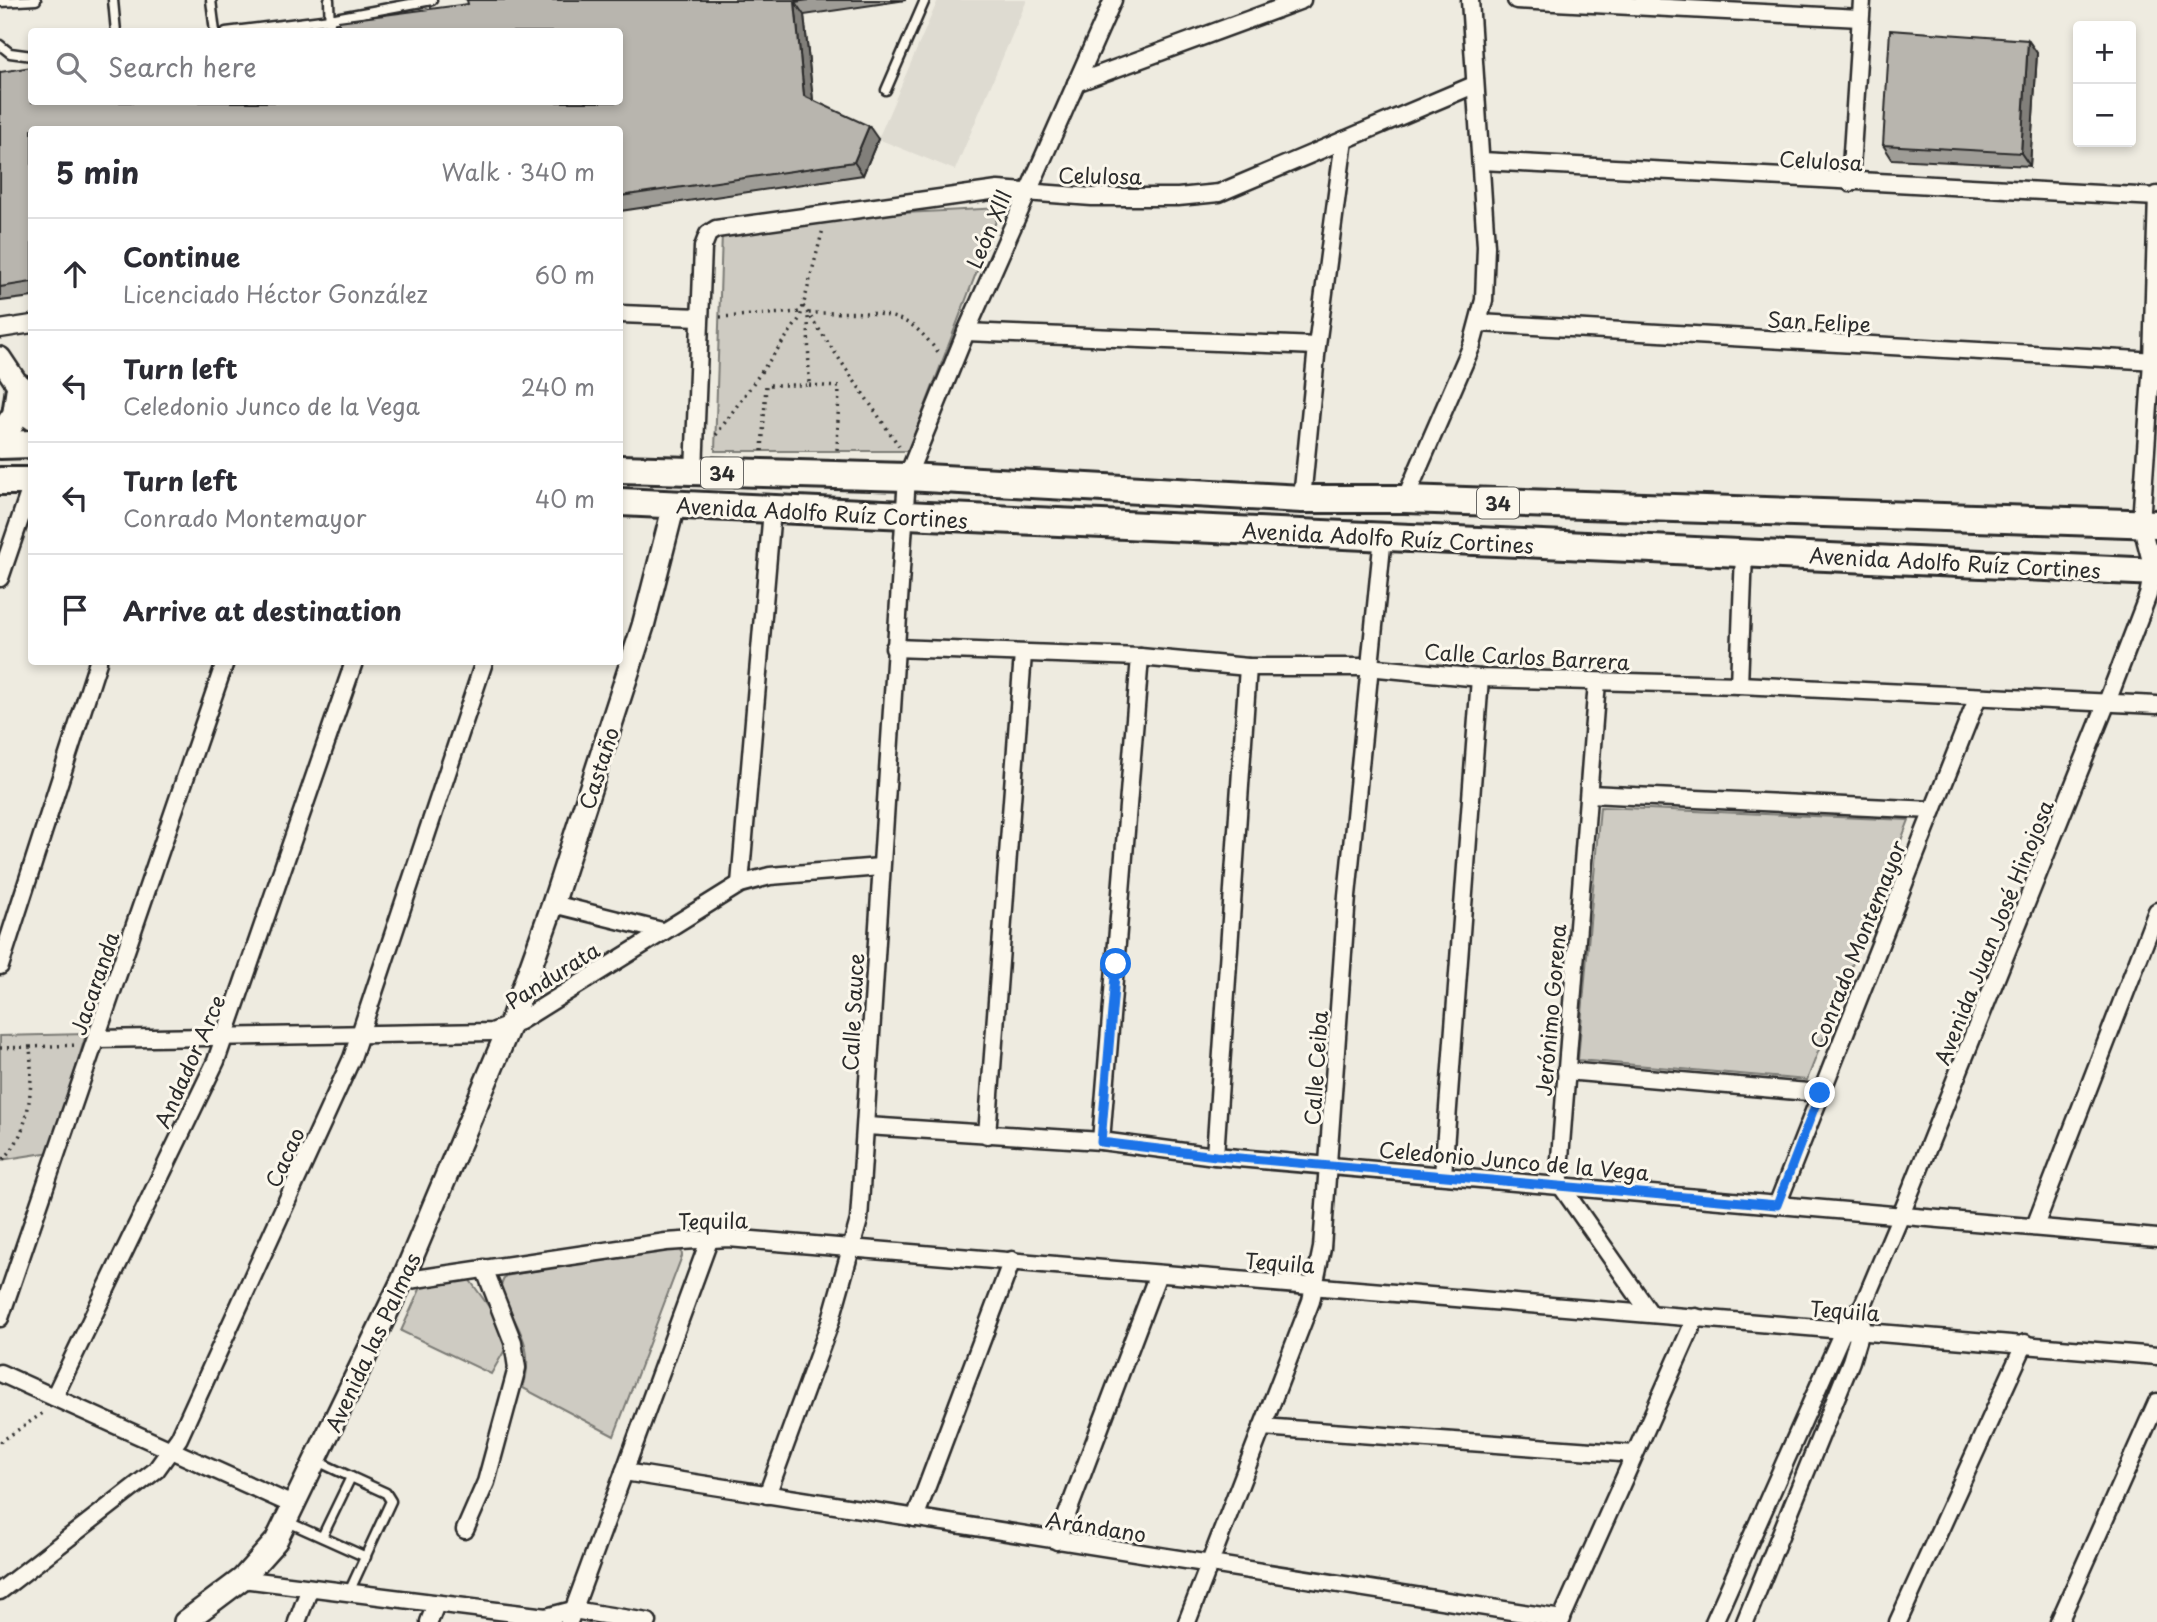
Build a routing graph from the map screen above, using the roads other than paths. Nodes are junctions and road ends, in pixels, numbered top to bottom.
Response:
1 (36, 0) edge
2 (113, 0) edge
3 (211, 0) edge
4 (329, 0) edge
5 (432, 0) edge
6 (925, 0) edge
7 (1113, 0) edge
8 (1302, 0) edge
9 (1470, 0) edge
10 (1516, 0) edge
11 (1861, 0) edge
12 (0, 2) edge
13 (1860, 18) junction
14 (330, 19) junction
15 (116, 28) edge
16 (214, 28) edge
17 (258, 28) edge
18 (330, 28) edge
19 (0, 45) edge
20 (28, 55) edge
21 (1076, 83) junction
22 (1474, 85) junction
23 (886, 90) dead end
24 (1344, 140) junction
25 (1482, 161) junction
26 (1850, 183) junction
27 (1027, 192) junction
28 (2157, 196) edge
29 (623, 314) edge
30 (700, 317) junction
31 (1479, 323) junction
32 (28, 325) edge
33 (0, 329) edge
34 (966, 332) junction
35 (1317, 346) junction
36 (0, 358) edge
37 (2155, 361) edge
38 (20, 388) junction
39 (28, 409) edge
40 (0, 438) edge
41 (28, 443) edge
42 (0, 444) edge
43 (905, 464) junction
44 (623, 469) edge
45 (694, 472) junction
46 (0, 481) edge
47 (28, 483) edge
48 (28, 495) edge
49 (1302, 499) junction
50 (1405, 499) junction
51 (623, 502) edge
52 (674, 505) junction
53 (772, 510) junction
54 (902, 515) junction
55 (2149, 524) edge
56 (1383, 536) junction
57 (1744, 553) junction
58 (2156, 565) edge
59 (0, 578) edge
60 (894, 648) junction
61 (1023, 654) junction
62 (1140, 657) junction
63 (97, 665) edge
64 (224, 665) edge
65 (353, 665) edge
66 (483, 665) edge
67 (1248, 667) junction
68 (1368, 667) junction
69 (1480, 678) junction
70 (1597, 682) junction
71 (1739, 685) junction
72 (1977, 699) junction
73 (2107, 702) junction
74 (2157, 705) edge
75 (1589, 794) junction
76 (1933, 810) junction
77 (880, 867) junction
78 (740, 884) junction
79 (553, 904) junction
80 (2157, 911) edge
81 (663, 931) junction
82 (0, 966) edge
83 (509, 1027) junction
84 (361, 1033) junction
85 (225, 1037) junction
86 (96, 1042) junction
87 (1566, 1071) junction
88 (1820, 1093) junction
89 (867, 1126) junction
90 (987, 1135) junction
91 (1101, 1142) junction
92 (1216, 1156) junction
93 (1330, 1164) junction
94 (1443, 1175) junction
95 (1561, 1186) junction
96 (1777, 1205) junction
97 (1901, 1215) junction
98 (2035, 1226) junction
99 (2155, 1233) edge
100 (710, 1238) junction
101 (853, 1248) junction
102 (1012, 1260) junction
103 (484, 1268) junction
104 (1158, 1274) junction
105 (402, 1281) junction
106 (1316, 1285) junction
107 (1863, 1305) junction
108 (1650, 1313) junction
109 (1696, 1317) junction
110 (0, 1318) edge
111 (1843, 1331) junction
112 (1861, 1332) junction
113 (2025, 1343) junction
114 (2157, 1356) edge
115 (0, 1373) edge
116 (54, 1397) junction
117 (2157, 1402) edge
118 (1262, 1427) junction
119 (172, 1450) junction
120 (1634, 1454) junction
121 (317, 1461) junction
122 (624, 1472) junction
123 (351, 1476) junction
124 (767, 1495) junction
125 (291, 1514) junction
126 (915, 1518) junction
127 (465, 1531) dead end
128 (322, 1537) junction
129 (1057, 1541) junction
130 (366, 1557) junction
131 (1208, 1565) junction
132 (242, 1579) junction
133 (310, 1588) junction
134 (0, 1591) edge
135 (349, 1592) junction
136 (436, 1604) junction
137 (571, 1616) edge
138 (550, 1619) edge
139 (1561, 1620) edge
140 (185, 1622) edge
141 (297, 1622) edge
142 (429, 1622) edge
143 (648, 1622) edge
144 (1187, 1622) edge
145 (1714, 1622) edge
146 (1745, 1622) edge
147 (1898, 1622) edge
148 (2059, 1622) edge

1 - 12 lane
2 - 15 lane
3 - 16 lane
4 - 14 lane
5 - 14 lane
6 - 23 lane
7 - 21 street, León Xlll
8 - 21 street
9 - 22 street
10 - 13 street
11 - 13 street
13 - 26 street
14 - 17 lane
14 - 18 lane
19 - 20 lane
21 - 27 street, León Xlll
22 - 24 street, Celulosa
22 - 25 street
24 - 27 street, Celulosa
24 - 35 street
25 - 26 street, Celulosa
25 - 31 street
26 - 28 street, Celulosa
27 - 30 street, Celulosa
27 - 34 street, León Xlll
28 - 37 street, Avenida Juan José Hinojosa
29 - 30 street
30 - 45 street
31 - 37 street, San Felipe
31 - 50 street
32 - 33 street
34 - 35 street
34 - 43 street, León Xlll
35 - 49 street
36 - 38 street
37 - 55 street, Avenida Juan José Hinojosa
38 - 39 street
38 - 40 main road
41 - 42 main road
43 - 45 main road, Avenida Adolfo Ruíz Cortines / 34
43 - 49 main road, Avenida Adolfo Ruíz Cortines / 34
43 - 54 street, León Xlll
44 - 45 main road, Avenida Adolfo Ruíz Cortines / 34
46 - 47 main road
48 - 59 street
49 - 50 main road, Avenida Adolfo Ruíz Cortines / 34
50 - 55 main road, Avenida Adolfo Ruíz Cortines / 34
51 - 52 main road, Avenida Adolfo Ruíz Cortines / 34
52 - 53 main road, Avenida Adolfo Ruíz Cortines / 34
52 - 79 street, Castaño
53 - 54 main road, Avenida Adolfo Ruíz Cortines / 34
53 - 78 street
54 - 56 main road, Avenida Adolfo Ruíz Cortines / 34
54 - 60 street, Calle Sauce
55 - 58 street, Avenida Juan José Hinojosa
56 - 57 main road, Avenida Adolfo Ruíz Cortines / 34
56 - 68 street, Calle Ceiba
57 - 58 main road, Avenida Adolfo Ruíz Cortines / 34
57 - 71 street
58 - 73 street, Avenida Juan José Hinojosa
60 - 61 street, Calle Carlos Barrera
60 - 77 street, Calle Sauce
61 - 62 street, Calle Carlos Barrera
61 - 90 street
62 - 67 street, Calle Carlos Barrera
62 - 91 street
63 - 82 street
64 - 86 street, Jacaranda
65 - 85 street, Andador Arce
66 - 84 street, Cacao
67 - 68 street, Calle Carlos Barrera
67 - 92 street
68 - 69 street, Calle Carlos Barrera
68 - 93 street, Calle Ceiba
69 - 70 street, Calle Carlos Barrera
69 - 94 street
70 - 71 street, Calle Carlos Barrera
70 - 75 street, Jerónimo Gorena
71 - 72 street, Calle Carlos Barrera
72 - 73 street, Calle Carlos Barrera
72 - 76 street, Conrado Montemayor
73 - 74 street, Calle Carlos Barrera
73 - 97 street, Avenida Juan José Hinojosa
75 - 76 street
75 - 87 street, Jerónimo Gorena
76 - 88 street, Conrado Montemayor
77 - 78 street, Pandurata
77 - 89 street, Calle Sauce
78 - 81 street, Pandurata
79 - 81 street
79 - 83 street, Castaño
80 - 98 street
81 - 83 street, Pandurata
83 - 84 street, Pandurata
83 - 105 street, Avenida las Palmas
84 - 85 street, Pandurata
84 - 119 street, Cacao
85 - 86 street, Pandurata
85 - 116 street, Andador Arce
86 - 110 street, Jacaranda
87 - 88 street
87 - 95 street, Jerónimo Gorena
88 - 96 street, Conrado Montemayor
89 - 90 street, Celedonio Junco de la Vega
89 - 101 street, Calle Sauce
90 - 91 street, Celedonio Junco de la Vega
91 - 92 street, Celedonio Junco de la Vega
92 - 93 street, Celedonio Junco de la Vega
93 - 94 street, Celedonio Junco de la Vega
93 - 106 street, Calle Ceiba
94 - 95 street, Celedonio Junco de la Vega
95 - 96 street, Celedonio Junco de la Vega
95 - 108 street
96 - 97 street, Celedonio Junco de la Vega
97 - 98 street, Celedonio Junco de la Vega
97 - 107 street, Avenida Juan José Hinojosa
98 - 99 street, Celedonio Junco de la Vega
100 - 101 street, Tequila
100 - 103 street, Tequila
100 - 122 street
101 - 102 street, Tequila
101 - 124 street, Calle Sauce
102 - 104 street, Tequila
102 - 126 street
103 - 105 street, Tequila
103 - 127 street
104 - 106 street, Tequila
104 - 129 street
105 - 121 street, Avenida las Palmas
106 - 108 street, Tequila
106 - 118 street, Calle Ceiba
107 - 111 street, Avenida Juan José Hinojosa
107 - 112 street, Avenida Juan José Hinojosa
108 - 109 street, Tequila
109 - 111 street, Tequila
109 - 120 street
111 - 112 street, Tequila
111 - 145 street, Avenida Juan José Hinojosa
112 - 113 street, Tequila
112 - 146 street, Avenida Juan José Hinojosa
113 - 114 street, Tequila
113 - 147 street
115 - 116 street
116 - 119 street
117 - 148 street
118 - 120 street
118 - 131 street, Calle Ceiba
119 - 125 street
119 - 134 street, Cacao
120 - 139 street
121 - 123 lane
121 - 125 street, Avenida las Palmas
122 - 124 street, Arándano
122 - 137 street
123 - 128 lane
123 - 130 lane
124 - 126 street, Arándano
125 - 128 lane
125 - 132 street, Avenida las Palmas
126 - 129 street, Arándano
128 - 130 lane
129 - 131 street, Arándano
130 - 135 lane
131 - 139 street, Arándano
131 - 144 street, Calle Ceiba
132 - 133 street
132 - 140 street, Avenida las Palmas
133 - 135 street
133 - 141 street
135 - 136 street
136 - 138 street
136 - 142 street
137 - 138 street
137 - 143 street

